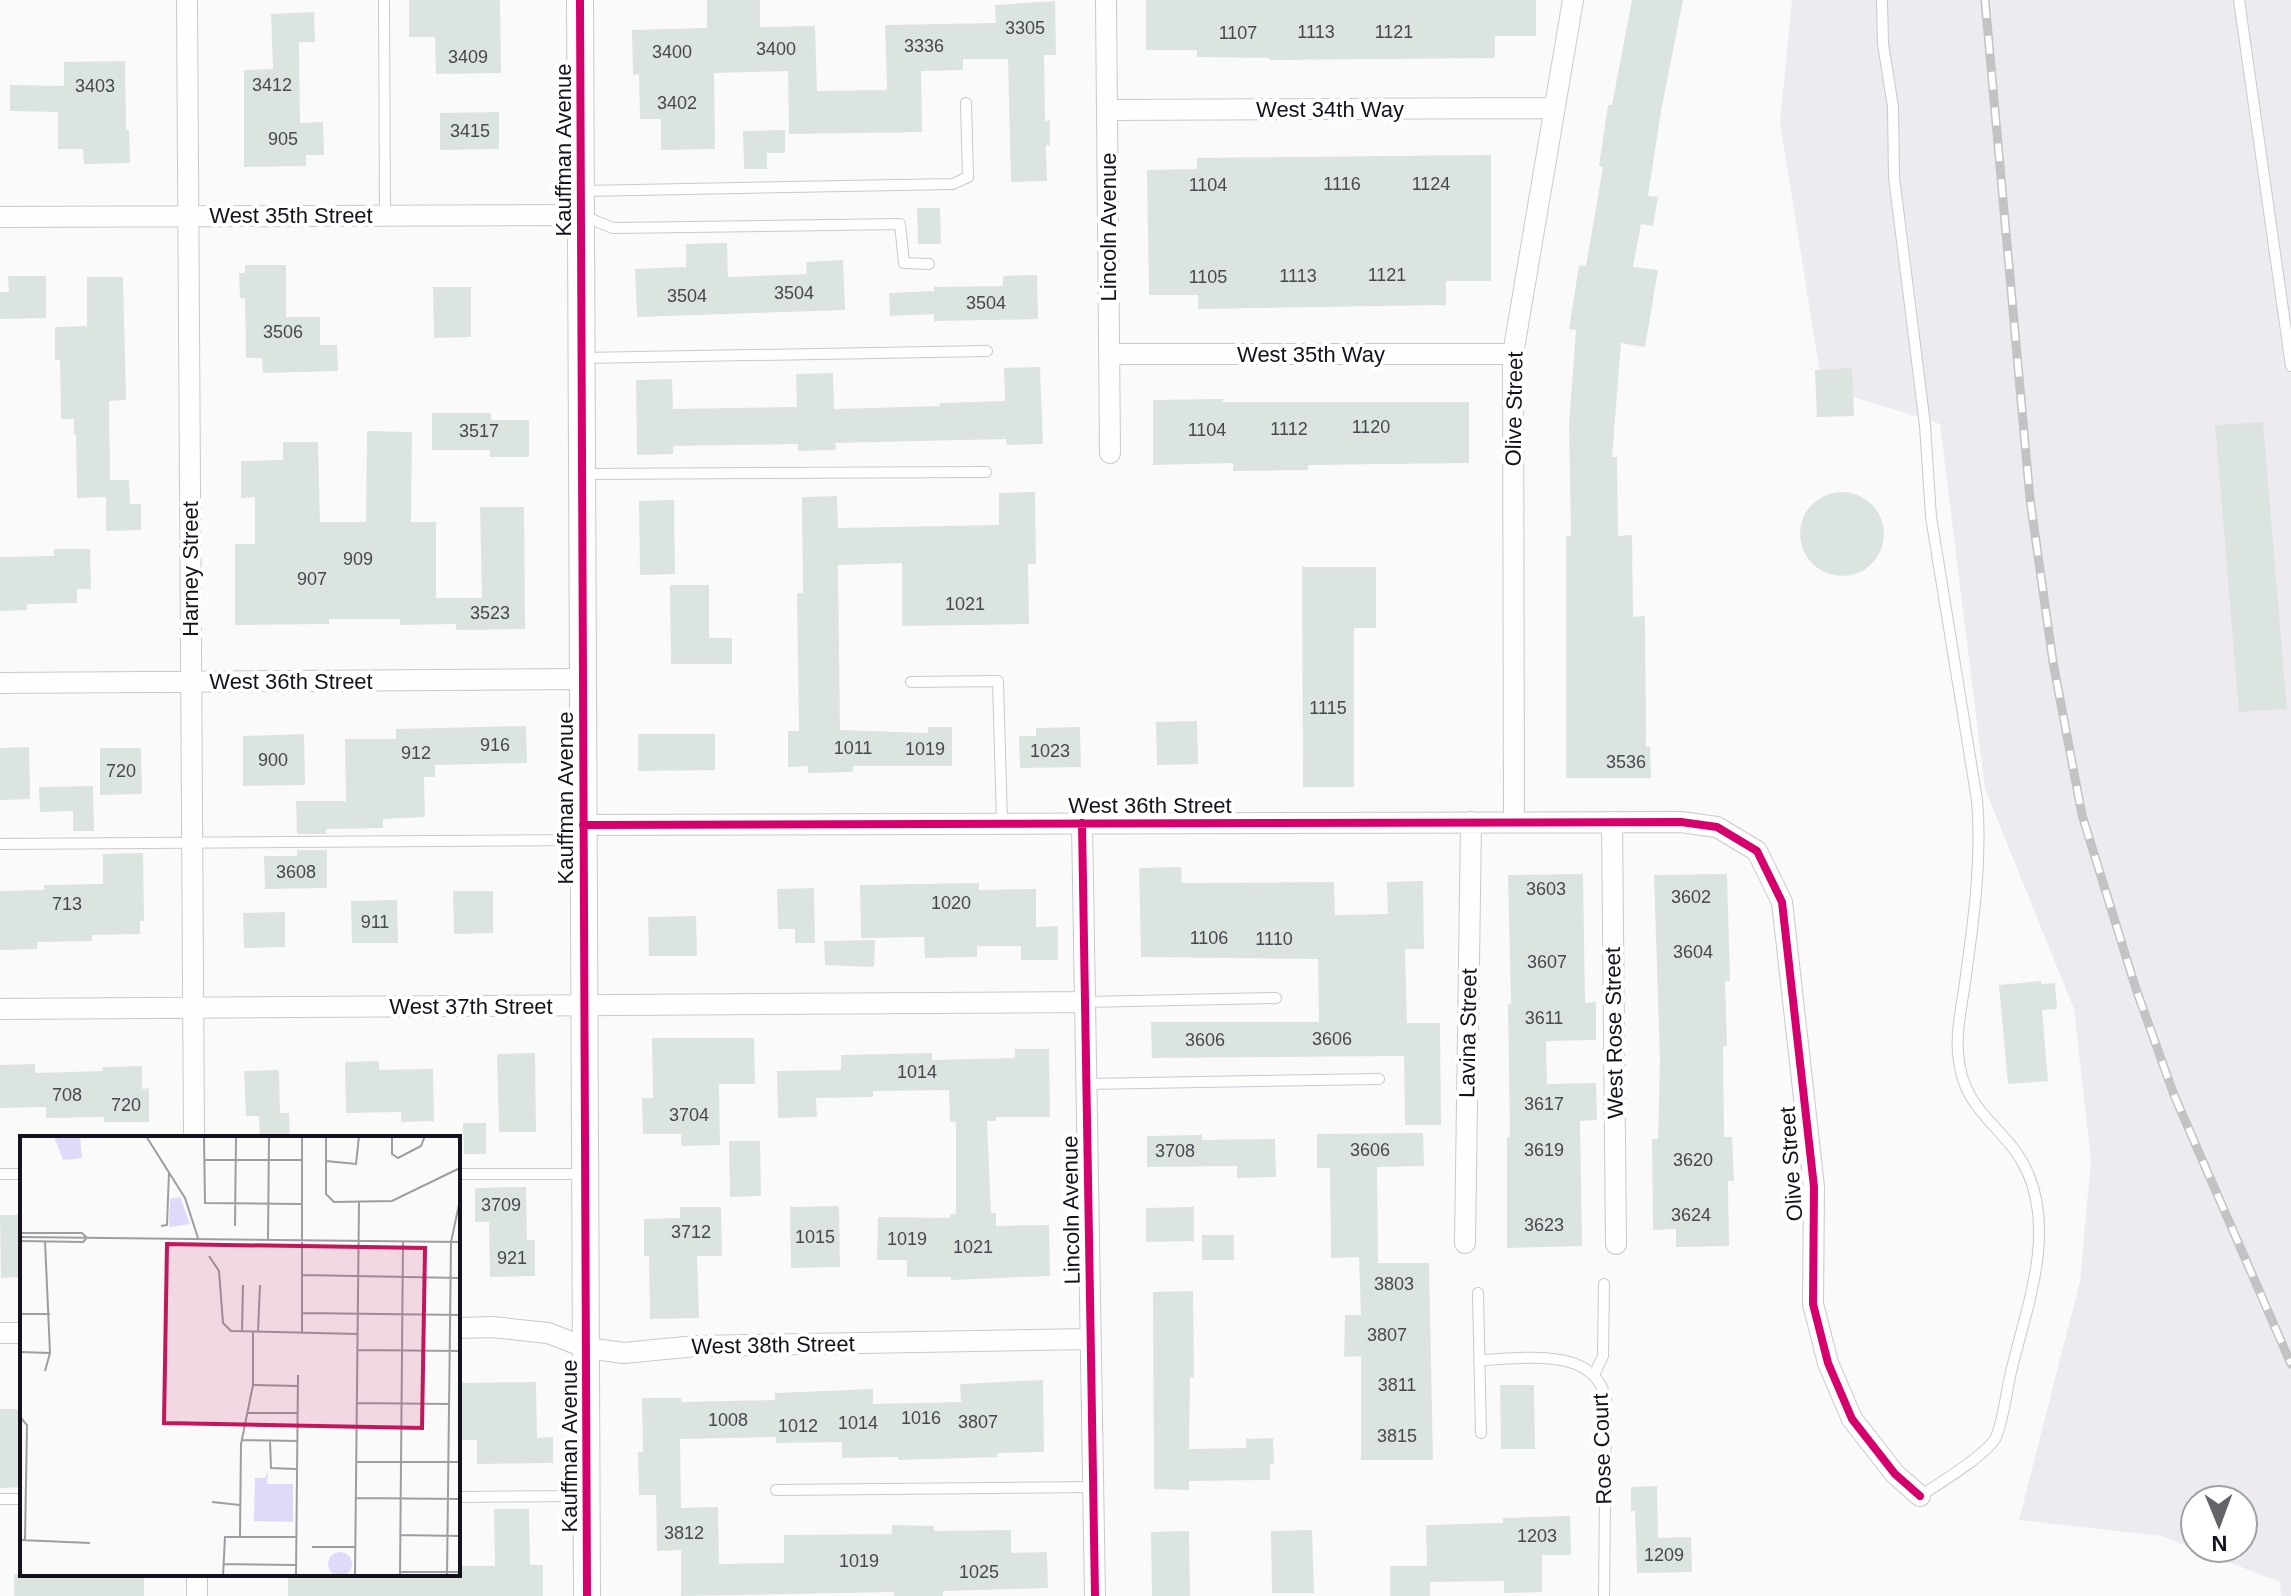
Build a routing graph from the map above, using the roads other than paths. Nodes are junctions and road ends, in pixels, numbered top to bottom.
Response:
1 (187, 0) edge
2 (384, 0) edge
3 (580, 0) edge
4 (1106, 0) edge
5 (1573, 0) edge
6 (1882, 0) edge
7 (2239, 0) edge
8 (966, 103) dead end
9 (1553, 108) junction
10 (1107, 110) junction
11 (582, 203) junction
12 (385, 215) junction
13 (188, 216) junction
14 (0, 217) edge
15 (929, 264) dead end
16 (987, 351) dead end
17 (1109, 354) junction
18 (1513, 354) junction
19 (583, 358) junction
20 (2291, 366) edge
21 (1110, 453) dead end
22 (986, 472) dead end
23 (583, 474) junction
24 (582, 679) junction
25 (191, 681) junction
26 (911, 682) dead end
27 (0, 683) edge
28 (1471, 822) junction
29 (1514, 822) junction
30 (1612, 822) junction
31 (1002, 823) junction
32 (1082, 823) junction
33 (1717, 827) joint
34 (583, 832) junction
35 (192, 843) junction
36 (0, 844) edge
37 (1276, 998) dead end
38 (1085, 1002) junction
39 (584, 1005) junction
40 (193, 1008) junction
41 (0, 1009) edge
42 (1379, 1079) dead end
43 (1087, 1084) junction
44 (194, 1136) edge
45 (460, 1174) edge
46 (585, 1174) junction
47 (1465, 1243) dead end
48 (1616, 1244) dead end
49 (1604, 1284) dead end
50 (1478, 1293) dead end
51 (460, 1328) edge
52 (1091, 1339) junction
53 (587, 1348) junction
54 (1479, 1360) junction
55 (1594, 1375) junction
56 (1481, 1433) dead end
57 (1093, 1487) junction
58 (776, 1490) dead end
59 (587, 1496) junction
60 (1920, 1496) joint
61 (460, 1497) edge
62 (587, 1596) edge
63 (599, 1596) edge
64 (1095, 1596) edge
65 (1604, 1596) edge

1 - 13 street, Harney Street
2 - 12 lane
3 - 11 street, Kauffman Avenue
4 - 10 street, Lincoln Avenue
5 - 9 street, Olive Street
6 - 60 lane
7 - 20 lane
8 - 11 lane
9 - 10 street, West 34th Way
9 - 18 street, Olive Street
10 - 17 street, Lincoln Avenue
11 - 12 street, West 35th Street
11 - 15 lane
11 - 19 street, Kauffman Avenue
12 - 13 street, West 35th Street
13 - 14 street, West 35th Street
13 - 25 street, Harney Street
16 - 19 lane
17 - 18 street, West 35th Way
17 - 21 street, Lincoln Avenue
18 - 29 street, Olive Street
19 - 23 street, Kauffman Avenue
22 - 23 lane
23 - 24 street, Kauffman Avenue
24 - 25 street, West 36th Street
24 - 34 street, Kauffman Avenue
25 - 27 street, West 36th Street
25 - 35 street, Harney Street
26 - 31 lane
28 - 29 street, West 36th Street
28 - 32 street, West 36th Street
28 - 47 street, Lavina Street
29 - 30 street, West 36th Street
30 - 33 street, West 36th Street
30 - 48 street, West Rose Street
31 - 32 street, West 36th Street
31 - 34 street, West 36th Street
32 - 38 street, Lincoln Avenue
33 - 60 street, Olive Street
34 - 35 lane
34 - 39 street, Kauffman Avenue
35 - 36 lane
35 - 40 street, Harney Street
37 - 38 lane
38 - 39 street, West 37th Street
38 - 43 street, Lincoln Avenue
39 - 40 street, West 37th Street
39 - 46 street, Kauffman Avenue
40 - 41 street, West 37th Street
40 - 44 street, Harney Street
42 - 43 lane
43 - 52 street, Lincoln Avenue
45 - 46 lane
46 - 53 street, Kauffman Avenue
49 - 55 lane
50 - 54 lane
51 - 53 street, West 38th Street
52 - 53 street, West 38th Street
52 - 57 street, Lincoln Avenue
53 - 59 street, Kauffman Avenue
54 - 55 lane, Rose Court
54 - 56 lane
55 - 65 lane, Rose Court
57 - 58 lane
57 - 64 street, Lincoln Avenue
59 - 61 lane
59 - 62 street, Kauffman Avenue
62 - 63 lane

